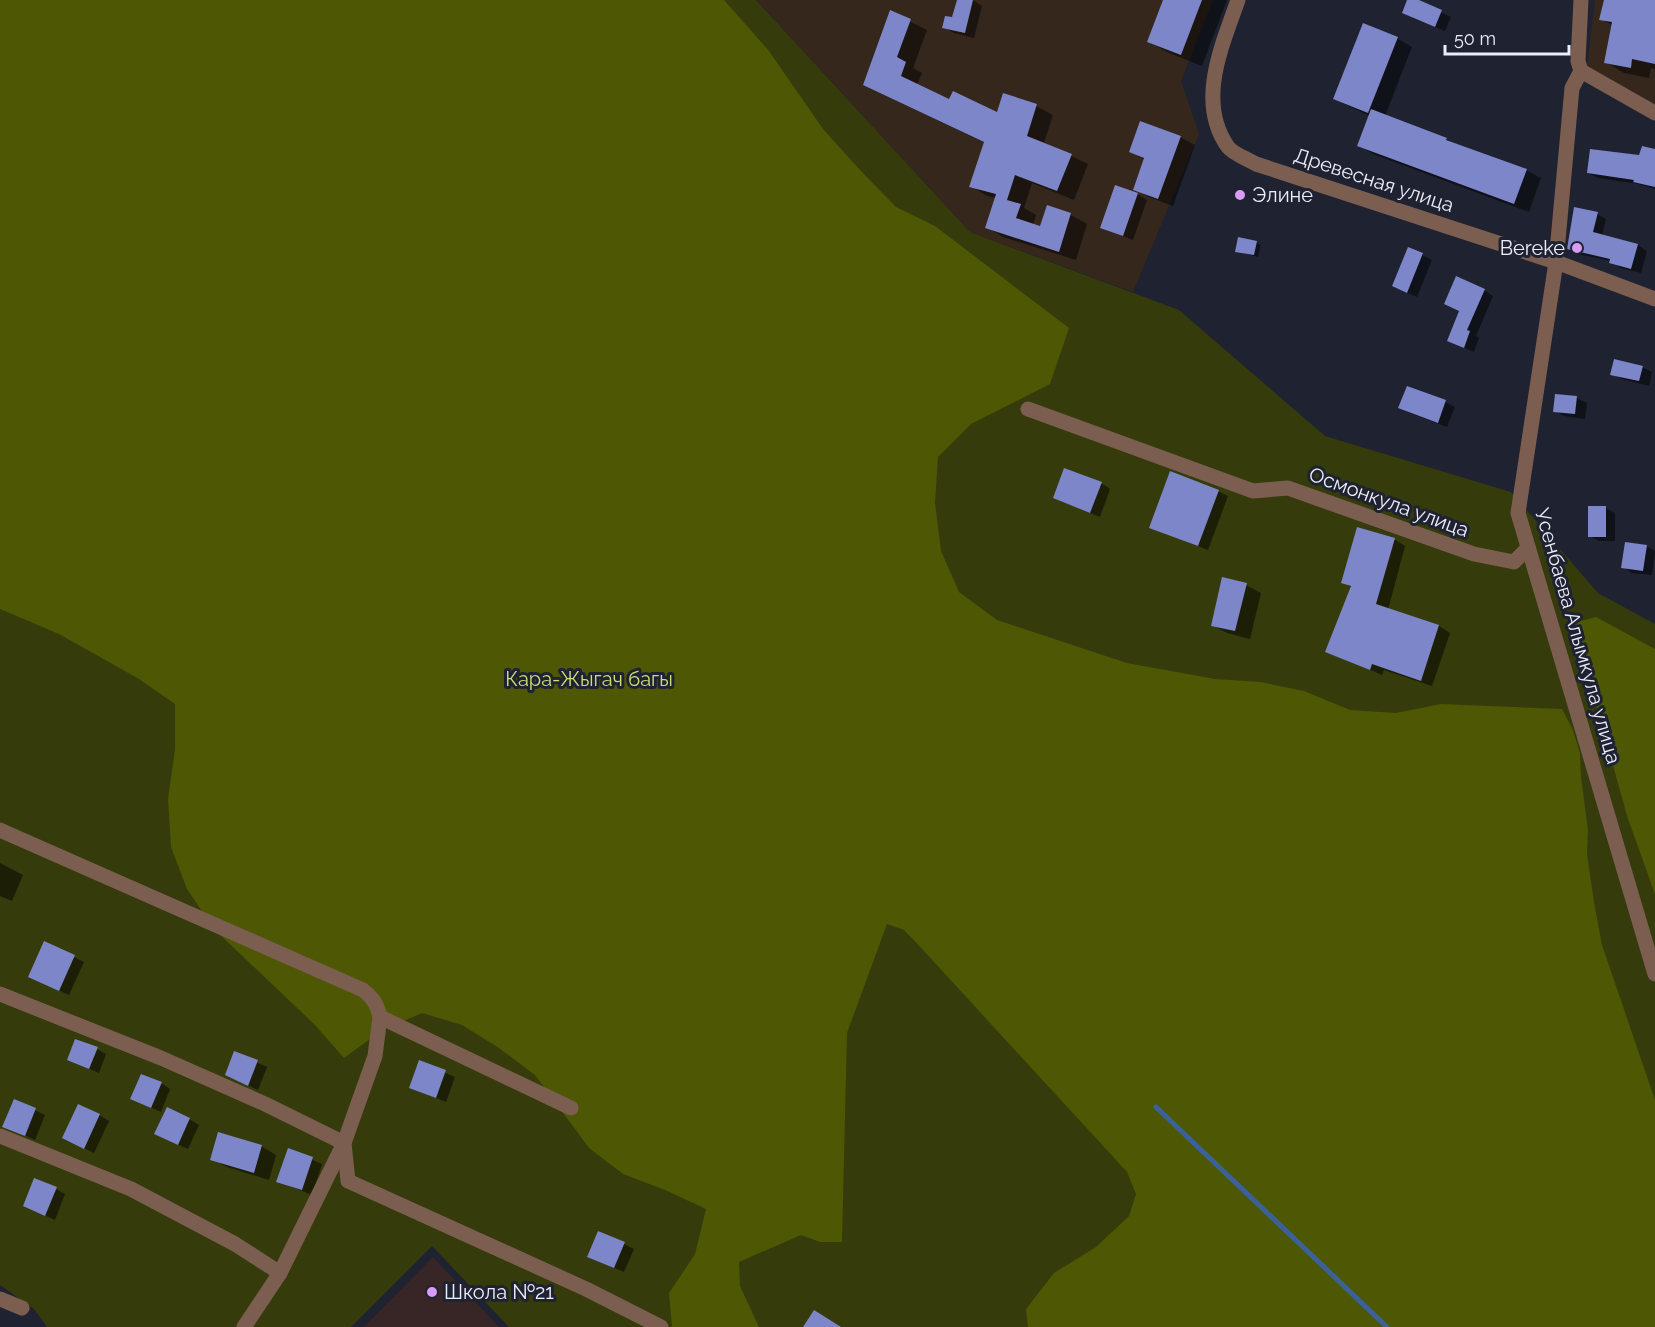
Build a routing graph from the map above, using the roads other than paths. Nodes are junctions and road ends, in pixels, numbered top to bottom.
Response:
1 (1238, 0) edge
2 (1581, 0) edge
3 (1581, 71) junction
4 (1655, 112) edge
5 (1556, 262) junction
6 (1655, 299) edge
7 (1028, 409) dead end
8 (1528, 548) junction
9 (0, 830) edge
10 (1655, 974) edge
11 (0, 994) edge
12 (380, 1017) junction
13 (571, 1108) dead end
14 (0, 1136) edge
15 (344, 1143) junction
16 (280, 1273) junction
17 (0, 1299) edge
18 (22, 1308) dead end
19 (244, 1327) edge
20 (661, 1327) edge

1 - 5 street, Древесная улица
2 - 3 street
3 - 4 street
3 - 5 street, Усенбаева Алымкула улица
5 - 6 street, Древесная улица
5 - 8 street, Усенбаева Алымкула улица
7 - 8 street, Осмонкула улица
8 - 10 street, Усенбаева Алымкула улица
9 - 12 street
11 - 15 street
12 - 13 street
12 - 15 street
14 - 16 street
15 - 16 street
15 - 20 street
16 - 19 street
17 - 18 street

